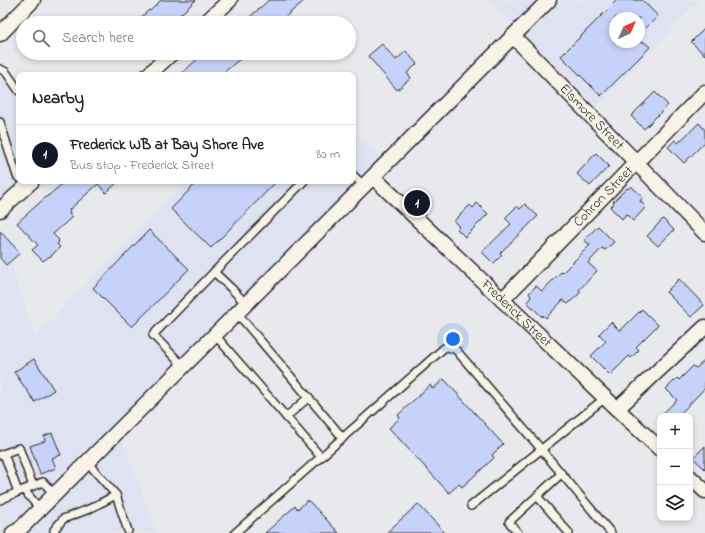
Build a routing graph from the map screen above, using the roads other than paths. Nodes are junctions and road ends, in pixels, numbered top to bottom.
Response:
1 (34, 0) edge
2 (230, 0) edge
3 (549, 0) edge
4 (18, 16) edge
5 (213, 16) edge
6 (16, 18) edge
7 (0, 34) edge
8 (513, 36) junction
9 (164, 60) edge
10 (0, 69) edge
11 (151, 72) edge
12 (16, 87) edge
13 (705, 92) edge
14 (0, 122) edge
15 (636, 162) junction
16 (16, 173) edge
17 (356, 176) edge
18 (369, 181) junction
19 (22, 184) edge
20 (301, 184) edge
21 (0, 210) edge
22 (705, 233) edge
23 (214, 272) junction
24 (502, 300) junction
25 (242, 309) junction
26 (705, 327) edge
27 (215, 335) junction
28 (184, 366) junction
29 (309, 397) junction
30 (605, 398) junction
31 (617, 409) junction
32 (286, 417) junction
33 (343, 438) junction
34 (657, 446) edge
35 (541, 449) junction
36 (2, 455) edge
37 (321, 457) junction
38 (87, 462) junction
39 (561, 474) junction
40 (693, 480) edge
41 (33, 486) junction
42 (21, 491) junction
43 (705, 491) edge
44 (54, 495) junction
45 (116, 495) junction
46 (537, 496) junction
47 (0, 500) edge
48 (471, 506) dead end
49 (40, 509) junction
50 (128, 531) dead end
51 (13, 533) edge
52 (54, 533) edge
53 (235, 533) edge
54 (518, 533) edge
55 (569, 533) edge
56 (611, 533) edge

1 - 4 street
2 - 5 street
3 - 8 street
6 - 7 street
8 - 15 street, Elsmore Street
8 - 18 street
9 - 11 street
10 - 12 lane
13 - 15 street, Cohron Street
14 - 16 lane
15 - 22 street, Elsmore Street
15 - 24 street, Cohron Street
17 - 18 lane
18 - 24 street, Frederick Street
18 - 25 street
19 - 21 street
20 - 23 lane
23 - 25 lane
23 - 28 lane
24 - 30 street, Frederick Street
25 - 27 street
25 - 29 lane
26 - 31 street
27 - 28 street
27 - 32 lane
28 - 38 street
29 - 32 lane
29 - 33 lane
30 - 31 street, Frederick Street
30 - 35 lane
31 - 34 street, Frederick Street
32 - 37 lane
33 - 35 lane
33 - 37 lane
35 - 39 lane
35 - 48 lane
36 - 41 lane
36 - 42 lane
37 - 53 lane
38 - 44 street
38 - 45 lane
39 - 46 lane
39 - 56 lane
40 - 43 street
41 - 42 lane
41 - 44 lane
42 - 47 lane
42 - 49 lane
44 - 49 street
45 - 50 lane
45 - 52 lane
46 - 54 lane
46 - 55 lane
49 - 51 street

